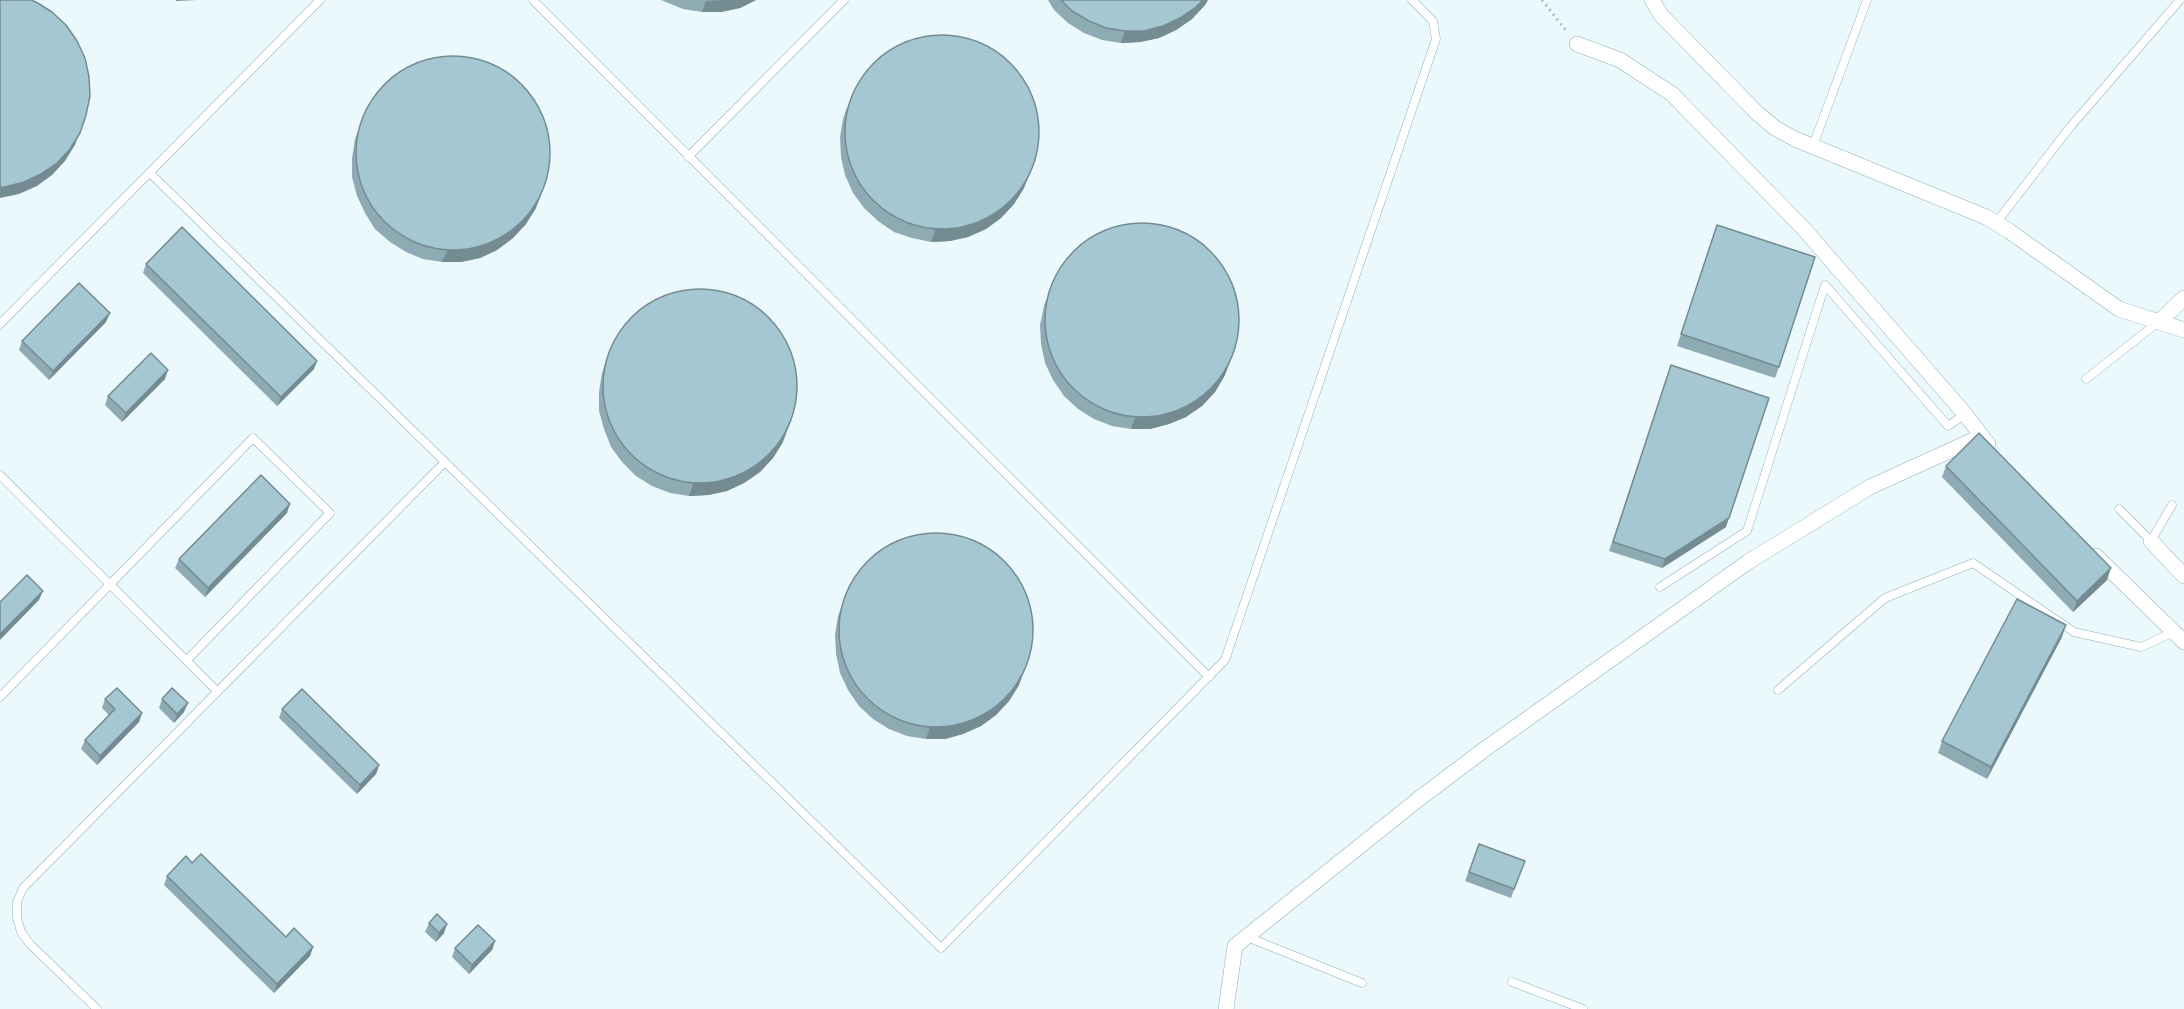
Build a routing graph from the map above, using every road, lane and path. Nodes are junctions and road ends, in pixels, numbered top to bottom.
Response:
1 (320, 0) edge
2 (533, 0) edge
3 (844, 0) edge
4 (1412, 0) edge
5 (1542, 0) edge
6 (1652, 0) edge
7 (1867, 0) edge
8 (2180, 0) edge
9 (1576, 44) joint
10 (1813, 146) junction
11 (688, 157) junction
12 (150, 173) junction
13 (1996, 223) junction
14 (2184, 298) edge
15 (2159, 322) junction
16 (0, 324) edge
17 (2184, 330) edge
18 (2086, 379) dead end
19 (1965, 414) junction
20 (1982, 436) junction
21 (2000, 459) edge
22 (445, 462) junction
23 (0, 475) edge
24 (2172, 505) dead end
25 (2119, 509) dead end
26 (2151, 541) junction
27 (2089, 549) edge
28 (2184, 576) edge
29 (110, 584) junction
30 (1660, 587) dead end
31 (2179, 637) edge
32 (187, 660) junction
33 (1209, 677) junction
34 (1778, 690) dead end
35 (218, 691) junction
36 (0, 697) edge
37 (1247, 937) junction
38 (1512, 982) dead end
39 (1362, 983) dead end
40 (97, 1009) edge
41 (1226, 1009) edge
42 (1583, 1009) edge

1 - 12 lane
2 - 11 lane
3 - 11 lane
4 - 33 lane
5 - 9 path
6 - 10 street
7 - 10 lane
8 - 13 lane
9 - 19 street
10 - 13 street
11 - 33 lane
12 - 16 lane
12 - 22 lane
13 - 15 street
14 - 15 street
15 - 17 street
15 - 18 lane
19 - 20 street
19 - 30 lane
20 - 21 street
20 - 37 street
22 - 33 lane
22 - 35 lane
23 - 29 lane
24 - 26 lane
25 - 26 lane
26 - 28 street
27 - 31 street
29 - 32 lane
29 - 32 lane
29 - 36 lane
31 - 34 lane
32 - 35 lane
35 - 40 lane
37 - 39 lane
37 - 41 street
38 - 42 lane

